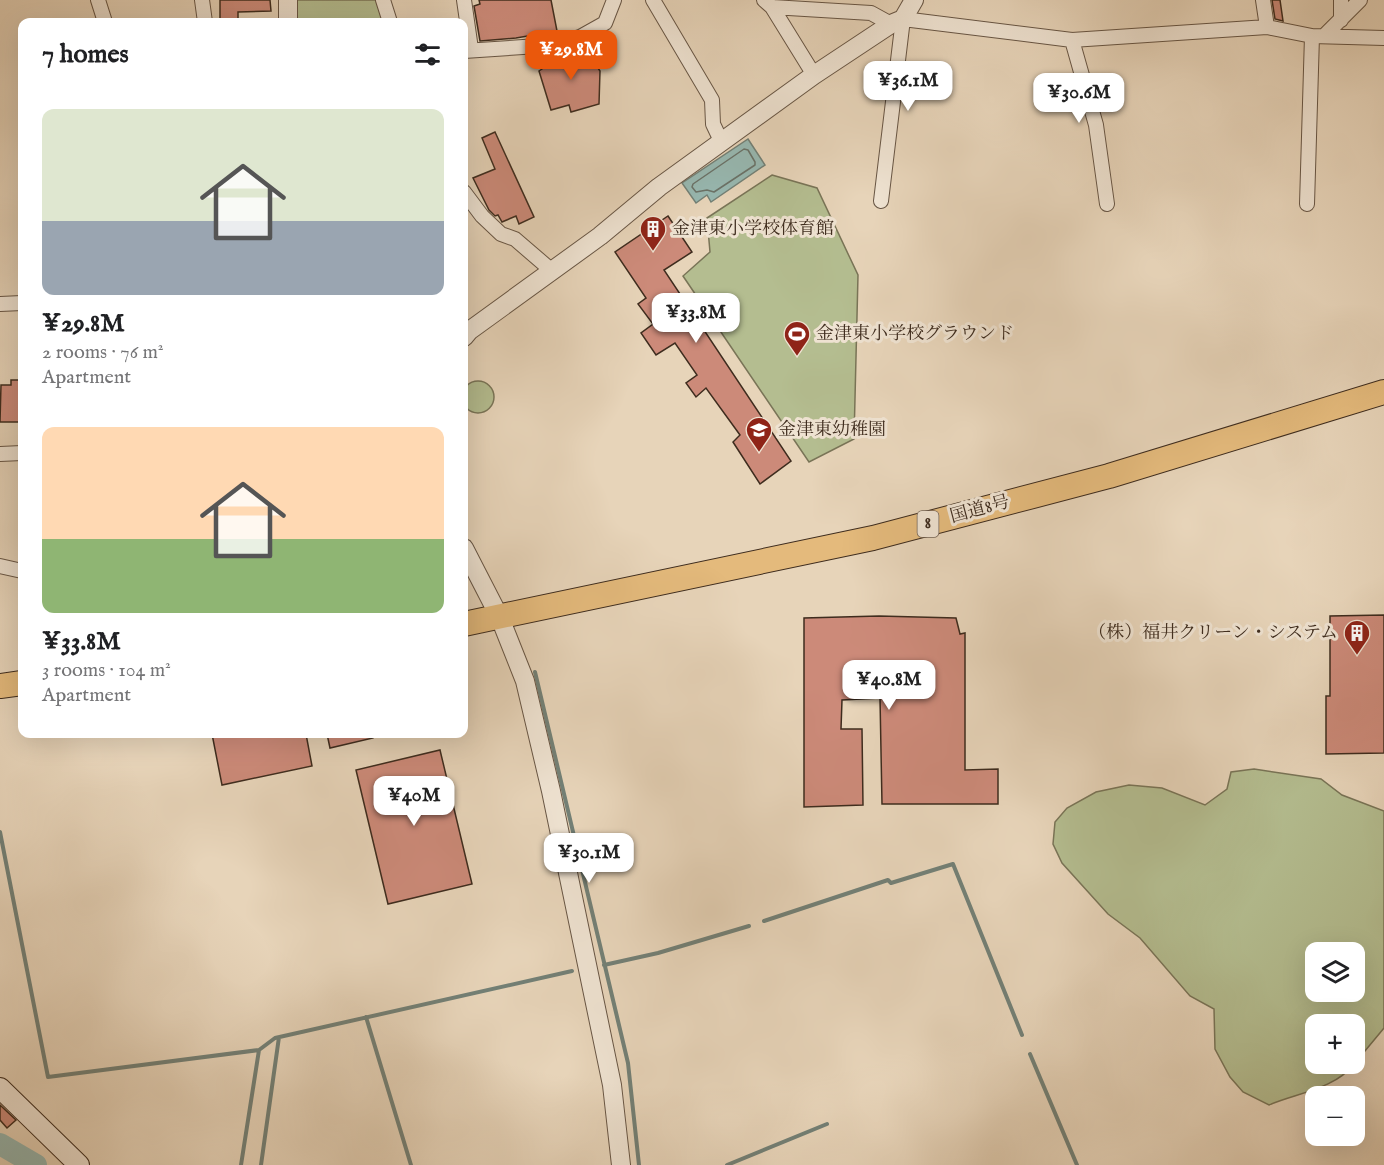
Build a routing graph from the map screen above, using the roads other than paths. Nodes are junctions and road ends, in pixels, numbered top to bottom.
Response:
1 (98, 0) edge
2 (202, 0) edge
3 (288, 0) edge
4 (383, 0) edge
5 (465, 0) edge
6 (614, 0) edge
7 (653, 0) edge
8 (915, 0) edge
9 (1263, 0) edge
10 (1341, 0) edge
11 (1360, 0) edge
12 (768, 4) edge
13 (104, 18) edge
14 (204, 18) edge
15 (288, 18) edge
16 (389, 18) edge
17 (466, 18) edge
18 (1341, 20) junction
19 (897, 22) junction
20 (1267, 27) junction
21 (1318, 36) junction
22 (1384, 38) edge
23 (1072, 40) junction
24 (468, 50) edge
25 (814, 75) junction
26 (722, 142) junction
27 (468, 197) edge
28 (881, 201) dead end
29 (1107, 204) dead end
30 (1307, 204) dead end
31 (551, 270) junction
32 (18, 303) edge
33 (0, 304) edge
34 (468, 332) edge
35 (1384, 392) edge
36 (18, 453) edge
37 (0, 454) edge
38 (468, 556) edge
39 (0, 566) edge
40 (18, 570) edge
41 (500, 618) junction
42 (468, 623) edge
43 (18, 684) edge
44 (0, 686) edge
45 (0, 1088) edge
46 (79, 1165) edge
47 (621, 1165) edge

1 - 13 street
2 - 14 street
3 - 15 street
4 - 16 street
5 - 17 street
6 - 24 street
7 - 26 street
8 - 19 street
9 - 20 street
10 - 18 street
11 - 18 street
12 - 19 street
12 - 25 street
18 - 21 street
19 - 23 street
19 - 25 street
19 - 28 street
20 - 21 street
20 - 23 street
21 - 22 street
21 - 30 street
23 - 29 street
25 - 26 street
26 - 31 street
27 - 31 street
31 - 34 street
32 - 33 street
35 - 41 highway, 国道8号 / 8
36 - 37 street
38 - 41 street
39 - 40 street
41 - 42 highway, 国道8号 / 8
41 - 47 street
43 - 44 highway
45 - 46 main road

